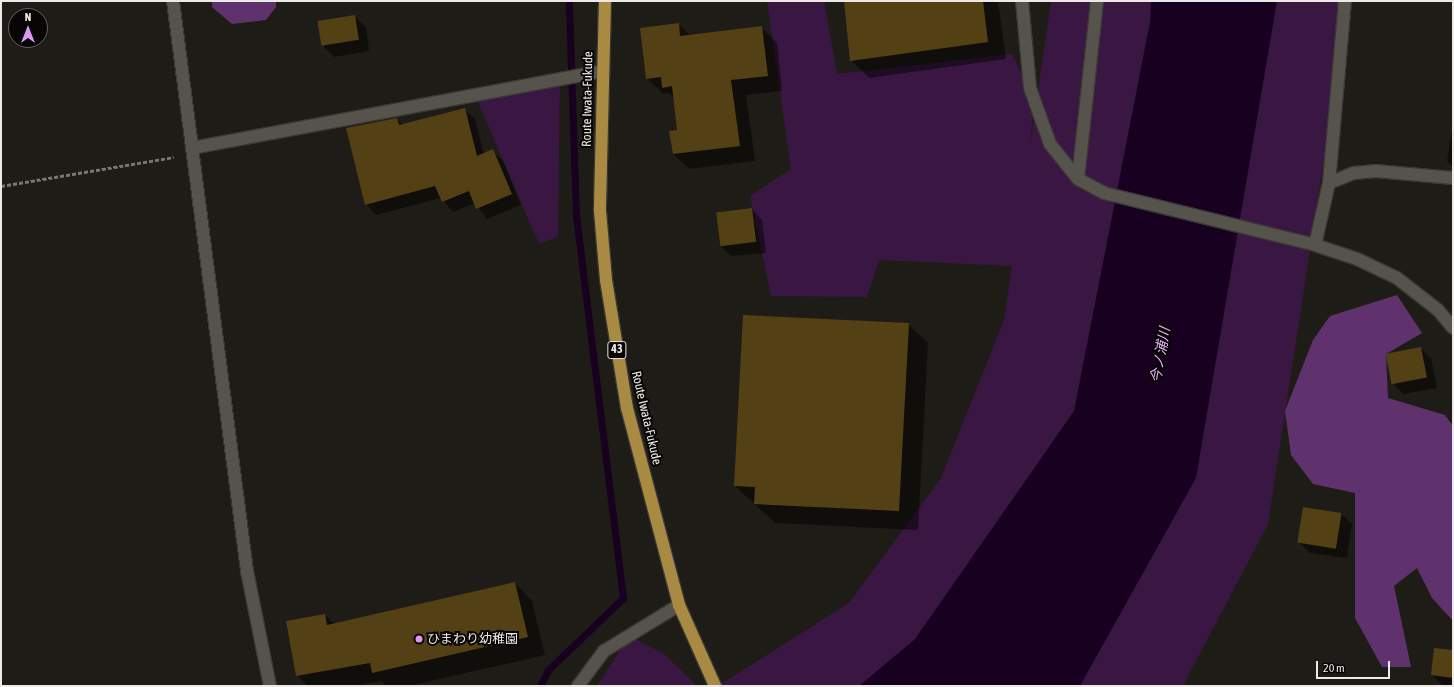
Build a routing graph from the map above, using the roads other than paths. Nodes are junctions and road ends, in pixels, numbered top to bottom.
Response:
1 (173, 1) edge
2 (606, 1) edge
3 (1022, 1) edge
4 (1097, 1) edge
5 (1345, 1) edge
6 (602, 71) junction
7 (193, 151) junction
8 (1453, 178) edge
9 (1078, 179) junction
10 (1329, 183) junction
11 (1315, 245) junction
12 (1453, 328) edge
13 (679, 605) junction
14 (270, 686) edge
15 (578, 686) edge
16 (715, 686) edge

1 - 7 street
2 - 6 main road, Route Iwata-Fukude / 43
3 - 9 street
4 - 9 street
5 - 10 street
6 - 7 street
6 - 13 main road, Route Iwata-Fukude / 43
7 - 14 street
8 - 10 street
9 - 11 street
10 - 11 street
11 - 12 street
13 - 15 street
13 - 16 main road, Route Iwata-Fukude / 43

